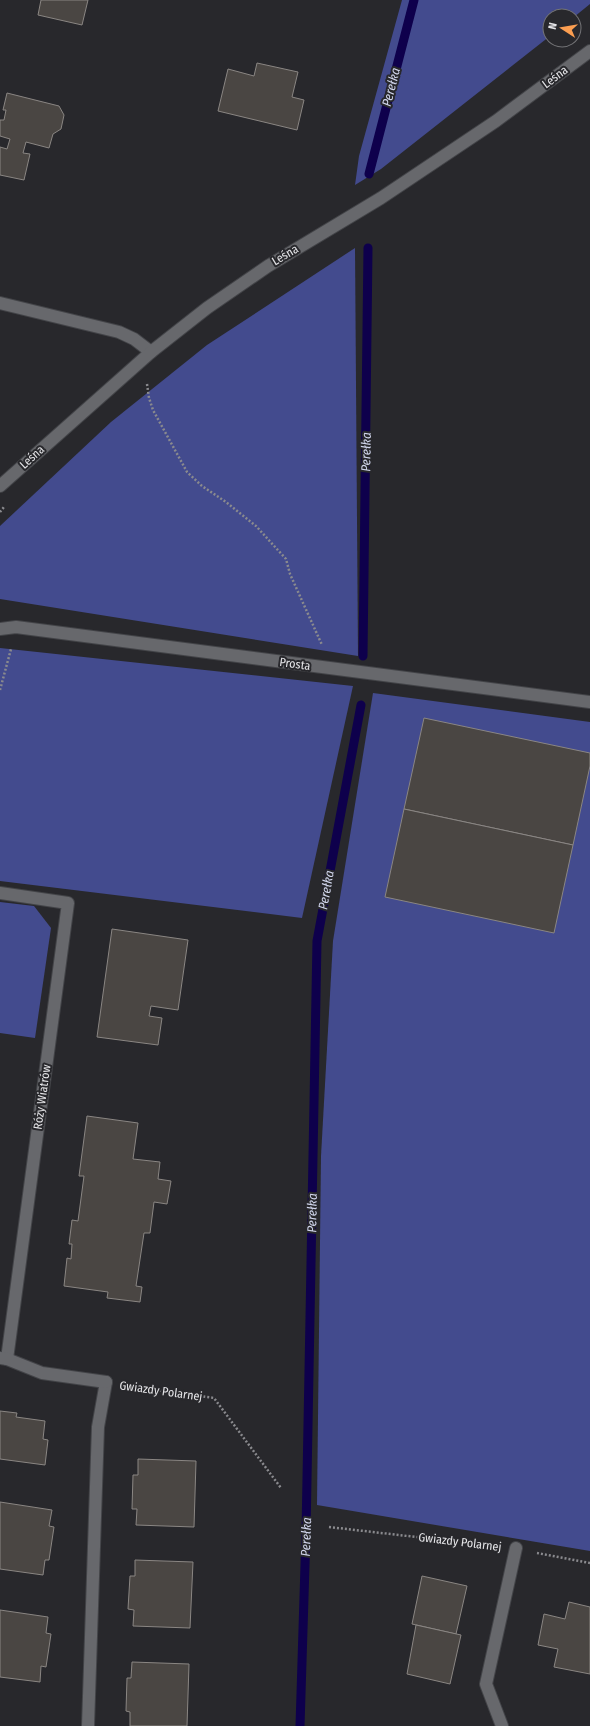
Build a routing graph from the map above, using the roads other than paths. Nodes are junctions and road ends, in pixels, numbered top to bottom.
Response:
1 (590, 51) edge
2 (0, 304) edge
3 (151, 352) junction
4 (0, 486) edge
5 (0, 630) edge
6 (590, 702) edge
7 (0, 893) edge
8 (4, 1359) edge
9 (516, 1548) road end
10 (88, 1726) edge
11 (502, 1726) edge

1 - 3 street, Leśna
2 - 3 street
3 - 4 street, Leśna
5 - 6 street, Prosta
7 - 8 street, Róży Wiatrów
8 - 10 street, Gwiazdy Polarnej
9 - 11 street

